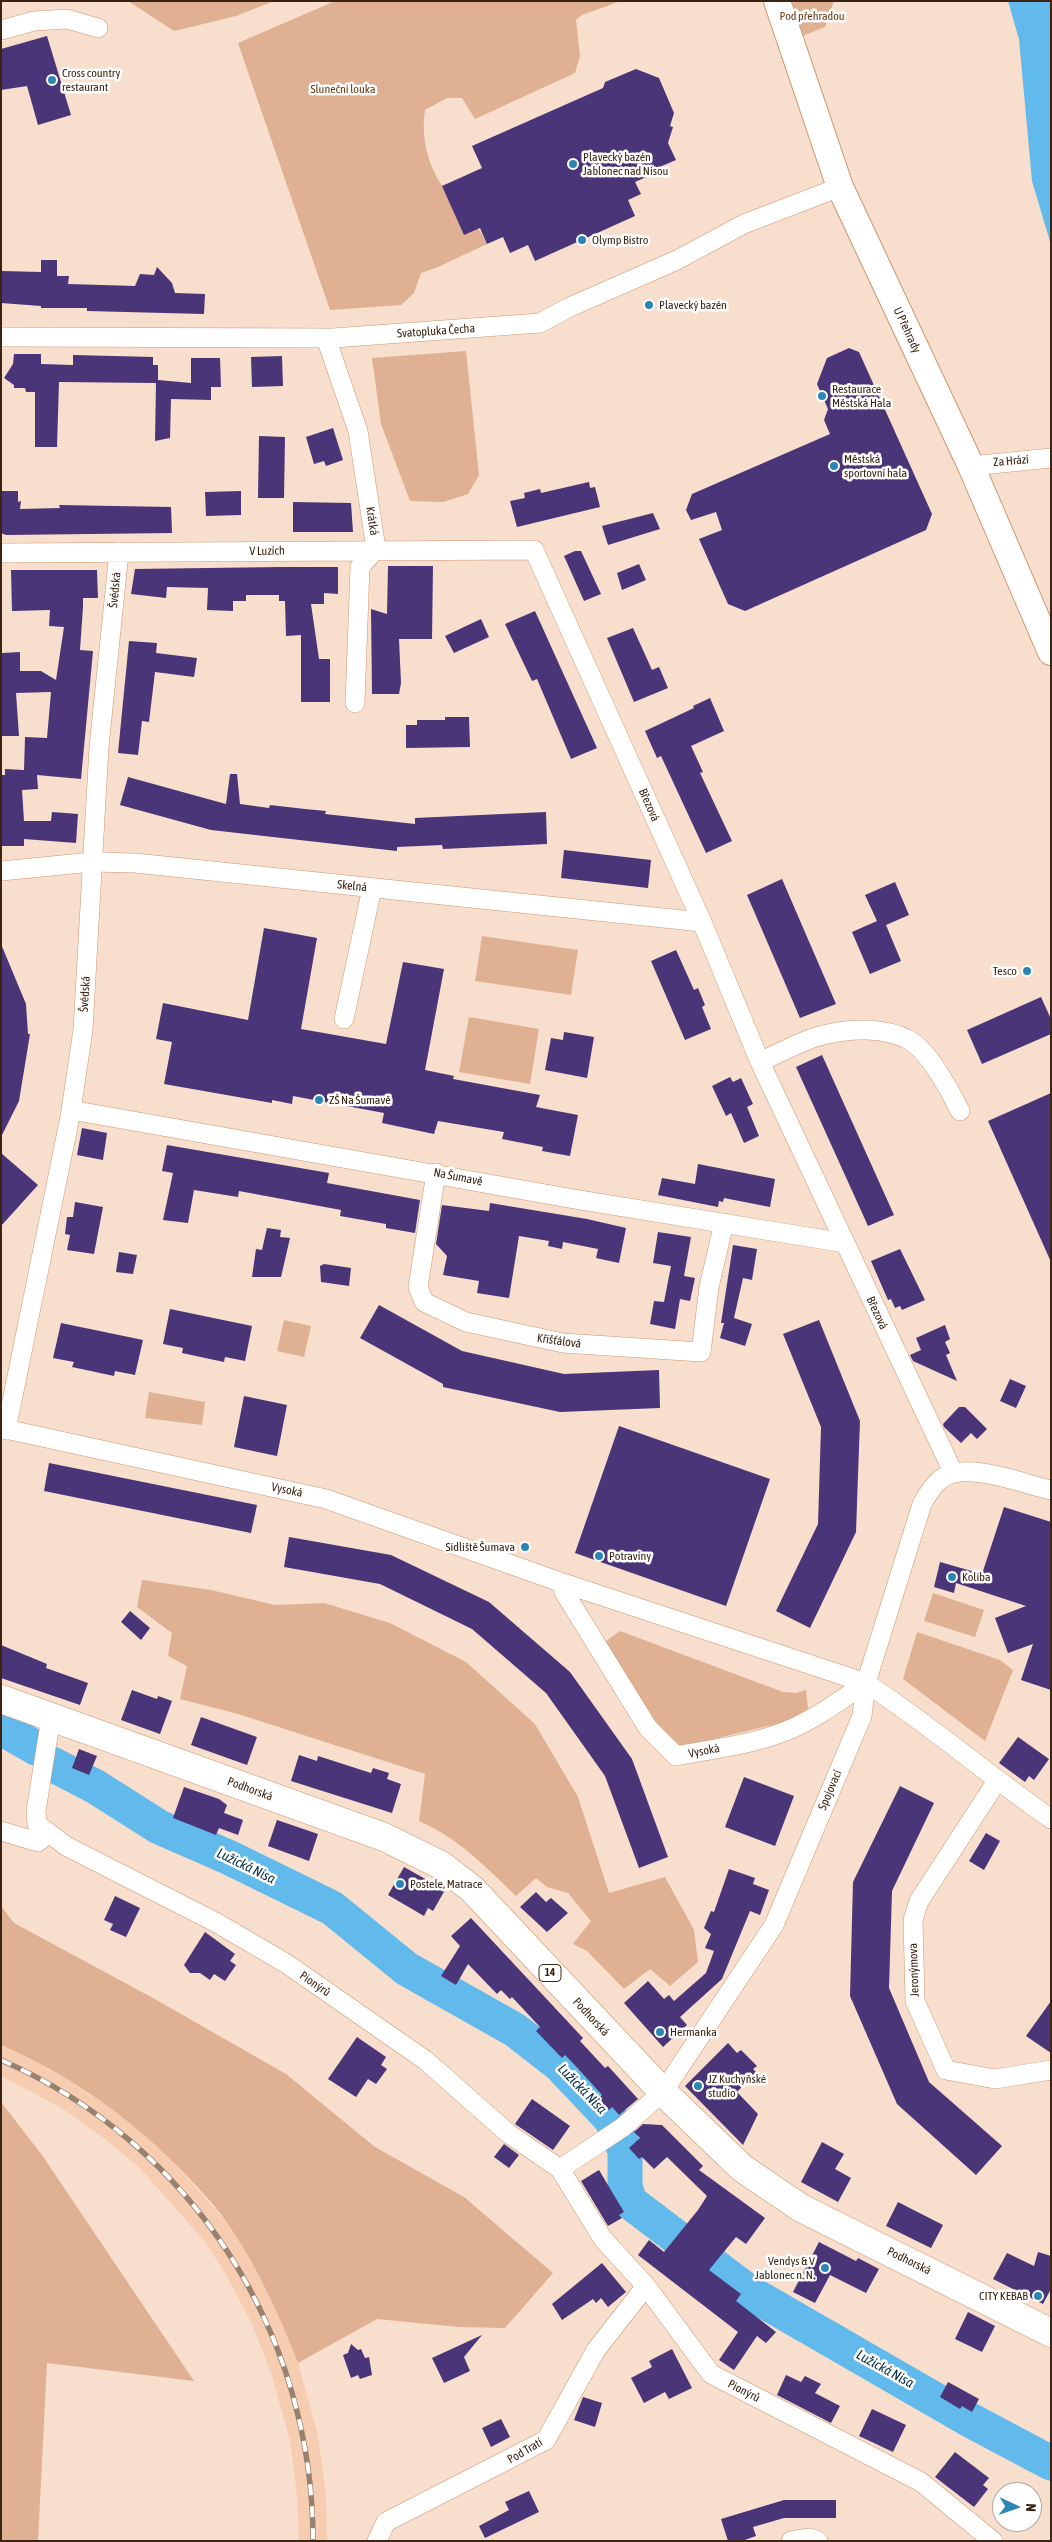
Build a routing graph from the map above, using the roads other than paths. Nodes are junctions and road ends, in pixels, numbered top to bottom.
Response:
1 (777, 1) edge
2 (98, 28) dead end
3 (1, 30) edge
4 (840, 187) junction
5 (1, 337) edge
6 (326, 338) junction
7 (1051, 458) edge
8 (970, 466) junction
9 (376, 550) junction
10 (534, 550) joint
11 (119, 552) junction
12 (1, 553) edge
13 (1051, 652) edge
14 (355, 703) dead end
15 (92, 862) junction
16 (1, 871) edge
17 (372, 888) junction
18 (702, 922) junction
19 (344, 1019) dead end
20 (760, 1062) junction
21 (71, 1110) junction
22 (960, 1111) dead end
23 (436, 1173) junction
24 (724, 1223) junction
25 (845, 1243) junction
26 (4, 1429) edge
27 (953, 1472) junction
28 (1051, 1490) edge
29 (563, 1583) junction
30 (866, 1683) junction
31 (1, 1699) edge
32 (51, 1718) junction
33 (997, 1782) junction
34 (1051, 1819) edge
35 (1, 1831) edge
36 (49, 1833) junction
37 (1051, 2070) edge
38 (662, 2092) junction
39 (560, 2169) junction
40 (646, 2286) junction
41 (1051, 2333) edge
42 (376, 2541) edge
43 (791, 2541) edge
44 (818, 2541) edge
45 (993, 2541) edge

1 - 4 street, U Přehrady
2 - 3 street
4 - 6 street, Svatopluka Čecha
4 - 8 street, U Přehrady
5 - 6 street, Svatopluka Čecha
6 - 9 street, Krátká
7 - 8 street, Za Hrází
8 - 13 street, U Přehrady
9 - 10 street, V Luzích
9 - 11 street, V Luzích
9 - 14 street, Krátká
10 - 18 street, Březová
11 - 12 street, V Luzích
11 - 15 street, Švédská
15 - 16 street, Skelná
15 - 17 street, Skelná
15 - 21 street, Švédská
17 - 18 street, Skelná
17 - 19 street
18 - 20 street, Březová
20 - 22 street
20 - 25 street, Březová
21 - 23 street, Na Šumavě
21 - 26 street, Švédská
23 - 24 street, Na Šumavě
23 - 24 street, Křišťálová
24 - 25 street, Na Šumavě
25 - 27 street, Březová
26 - 29 street, Vysoká
27 - 28 street
27 - 30 street, Spojovací
29 - 30 street, Vysoká
29 - 30 street, Vysoká
30 - 33 street, Vysoká
30 - 38 street, Spojovací
31 - 32 main road, Podhorská / 14
32 - 36 street, Pionýrů
32 - 38 main road, Podhorská / 14
33 - 34 street, Vysoká
33 - 37 street, Jeronýmova
35 - 36 street
36 - 39 street, Pionýrů
38 - 39 street
38 - 41 main road, Podhorská / 14
39 - 40 street, Pionýrů
40 - 42 street, Pod Tratí
40 - 45 street, Pionýrů
43 - 44 street

